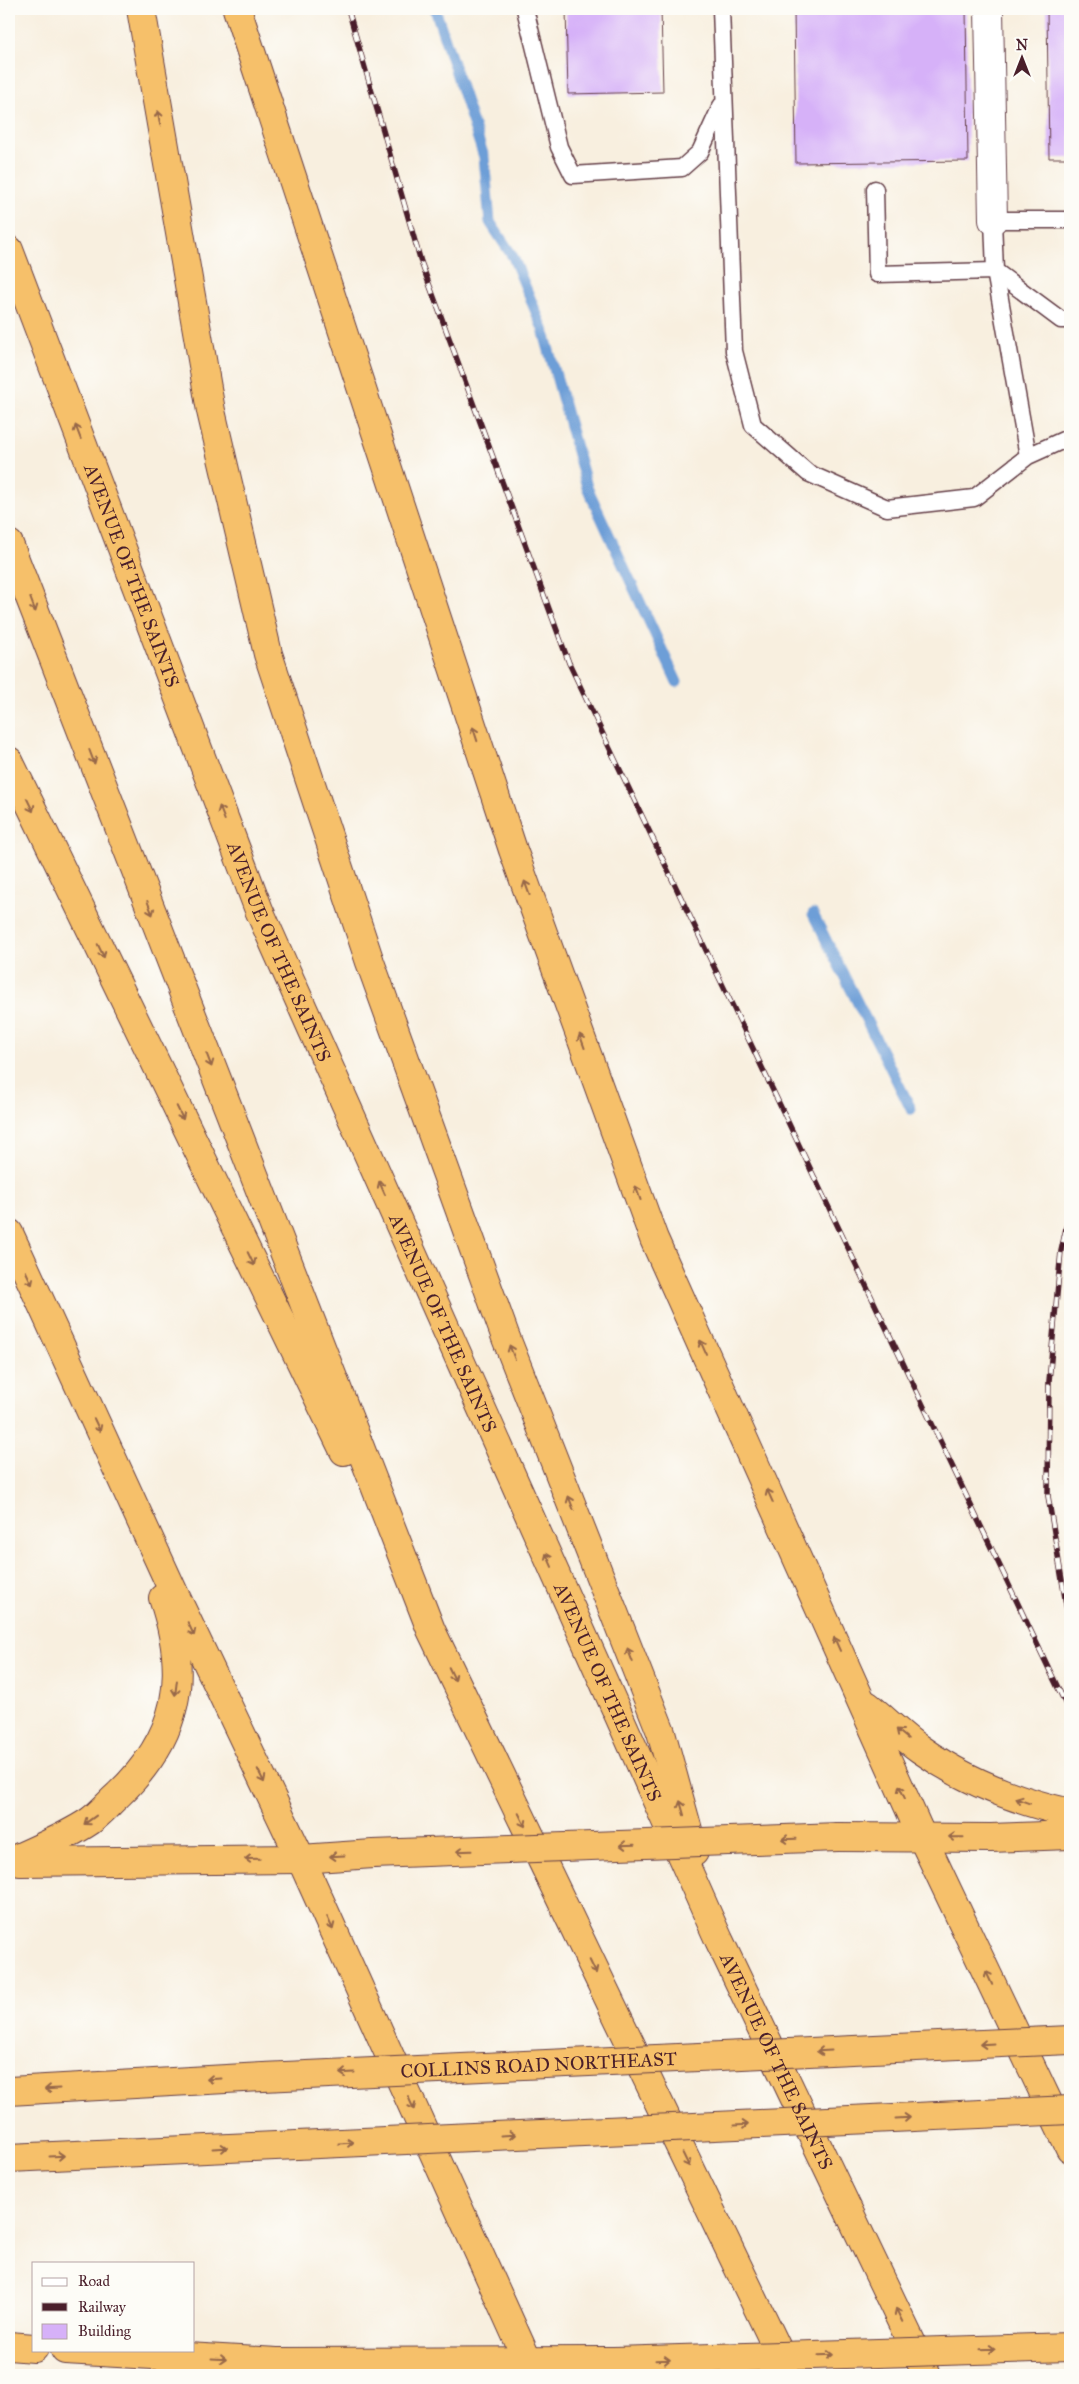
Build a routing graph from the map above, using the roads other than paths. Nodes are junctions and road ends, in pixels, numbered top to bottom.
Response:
1 (141, 9) edge
2 (237, 9) edge
3 (525, 9) edge
4 (721, 9) edge
5 (989, 9) edge
6 (722, 102) junction
7 (875, 189) dead end
8 (993, 220) junction
9 (1070, 220) edge
10 (9, 250) edge
11 (994, 271) junction
12 (1070, 320) edge
13 (1070, 437) edge
14 (1028, 456) junction
15 (9, 544) edge
16 (9, 761) edge
17 (9, 1233) edge
18 (126, 1490) junction
19 (431, 1630) junction
20 (862, 1701) junction
21 (1070, 1813) edge
22 (1070, 1834) edge
23 (922, 1837) junction
24 (301, 1858) junction
25 (9, 1862) edge
26 (719, 1940) junction
27 (1070, 2040) edge
28 (9, 2091) edge
29 (1070, 2110) edge
30 (1070, 2148) edge
31 (9, 2158) edge
32 (9, 2346) edge
33 (1070, 2347) edge
34 (32, 2348) edge
35 (100, 2352) edge
36 (277, 2362) junction
37 (530, 2368) edge
38 (335, 2375) edge
39 (790, 2375) edge
40 (927, 2375) edge

26 -> 1 highway
20 -> 2 highway
3 - 6 lane
4 - 6 lane
5 - 8 street
6 - 14 lane
7 - 11 lane
8 - 9 lane
8 - 11 lane
26 -> 10 highway, AVENUE OF THE SAINTS
11 - 12 lane
11 - 14 lane
13 - 14 lane
15 -> 19 highway
16 -> 19 highway
17 -> 18 highway
18 -> 24 highway
18 -> 25 highway
19 -> 39 highway
21 -> 20 highway
23 -> 20 highway
22 -> 23 highway
23 -> 24 highway, bridge
30 -> 23 highway
24 -> 25 highway
24 -> 37 highway
40 -> 26 highway, AVENUE OF THE SAINTS
27 -> 28 highway, COLLINS ROAD NORTHEAST, bridge
31 -> 29 highway, bridge
32 - 34 highway
37 -> 33 highway, bridge
35 -> 36 highway
36 - 37 highway
36 - 38 highway

